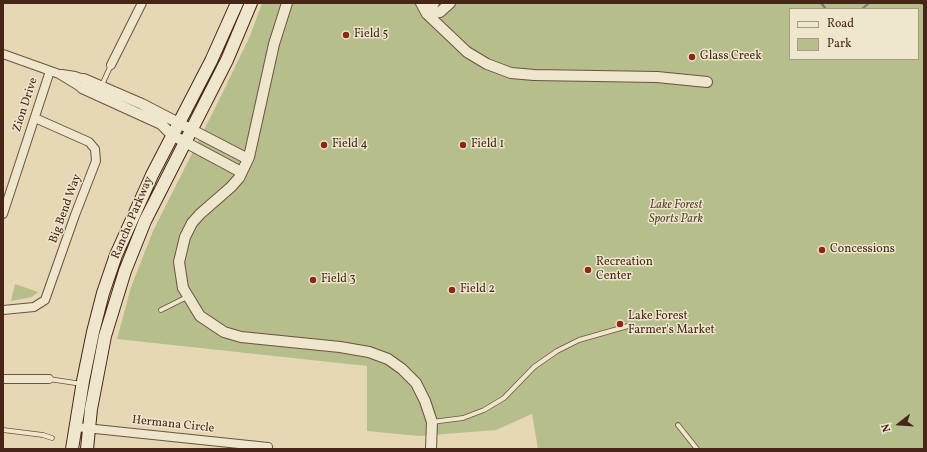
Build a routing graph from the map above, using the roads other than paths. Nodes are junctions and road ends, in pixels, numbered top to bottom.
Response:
1 (142, 3) edge
2 (237, 3) edge
3 (251, 3) edge
4 (286, 3) edge
5 (421, 3) edge
6 (434, 3) edge
7 (450, 3) edge
8 (427, 14) junction
9 (3, 54) edge
10 (111, 65) joint
11 (50, 71) junction
12 (707, 82) dead end
13 (83, 83) joint
14 (100, 90) junction
15 (35, 118) junction
16 (178, 123) junction
17 (191, 130) junction
18 (172, 135) junction
19 (185, 142) junction
20 (248, 160) junction
21 (241, 172) junction
22 (3, 214) edge
23 (187, 297) junction
24 (3, 310) edge
25 (161, 310) dead end
26 (628, 326) dead end
27 (3, 379) edge
28 (49, 379) joint
29 (82, 384) junction
30 (432, 422) junction
31 (678, 425) dead end
32 (76, 427) junction
33 (89, 428) junction
34 (3, 430) edge
35 (52, 438) dead end
36 (268, 447) dead end
37 (72, 449) edge
38 (87, 449) edge
39 (431, 449) edge
40 (698, 449) edge

1 - 10 street
2 - 16 main road, Rancho Parkway
3 - 17 main road, Rancho Parkway
4 - 20 street
5 - 8 street
6 - 8 street
7 - 8 street
8 - 12 street
9 - 11 street
10 - 14 lane
11 - 13 street
11 - 15 street, Zion Drive
13 - 14 street
14 - 16 street
14 - 18 street
15 - 22 street, Zion Drive
15 - 24 street, Big Bend Way
16 - 17 street
16 - 18 main road, Rancho Parkway
17 - 19 main road, Rancho Parkway
17 - 20 street
18 - 19 street
18 - 29 main road, Rancho Parkway
19 - 21 street
19 - 33 main road, Rancho Parkway
20 - 21 street
21 - 23 street
23 - 25 lane
23 - 30 street
26 - 30 lane
27 - 28 street
28 - 29 lane
29 - 32 main road, Rancho Parkway
30 - 39 street
31 - 40 lane
32 - 33 street, Hermana Circle
32 - 37 main road, Rancho Parkway
33 - 36 street, Hermana Circle
33 - 38 main road, Rancho Parkway
34 - 35 lane

